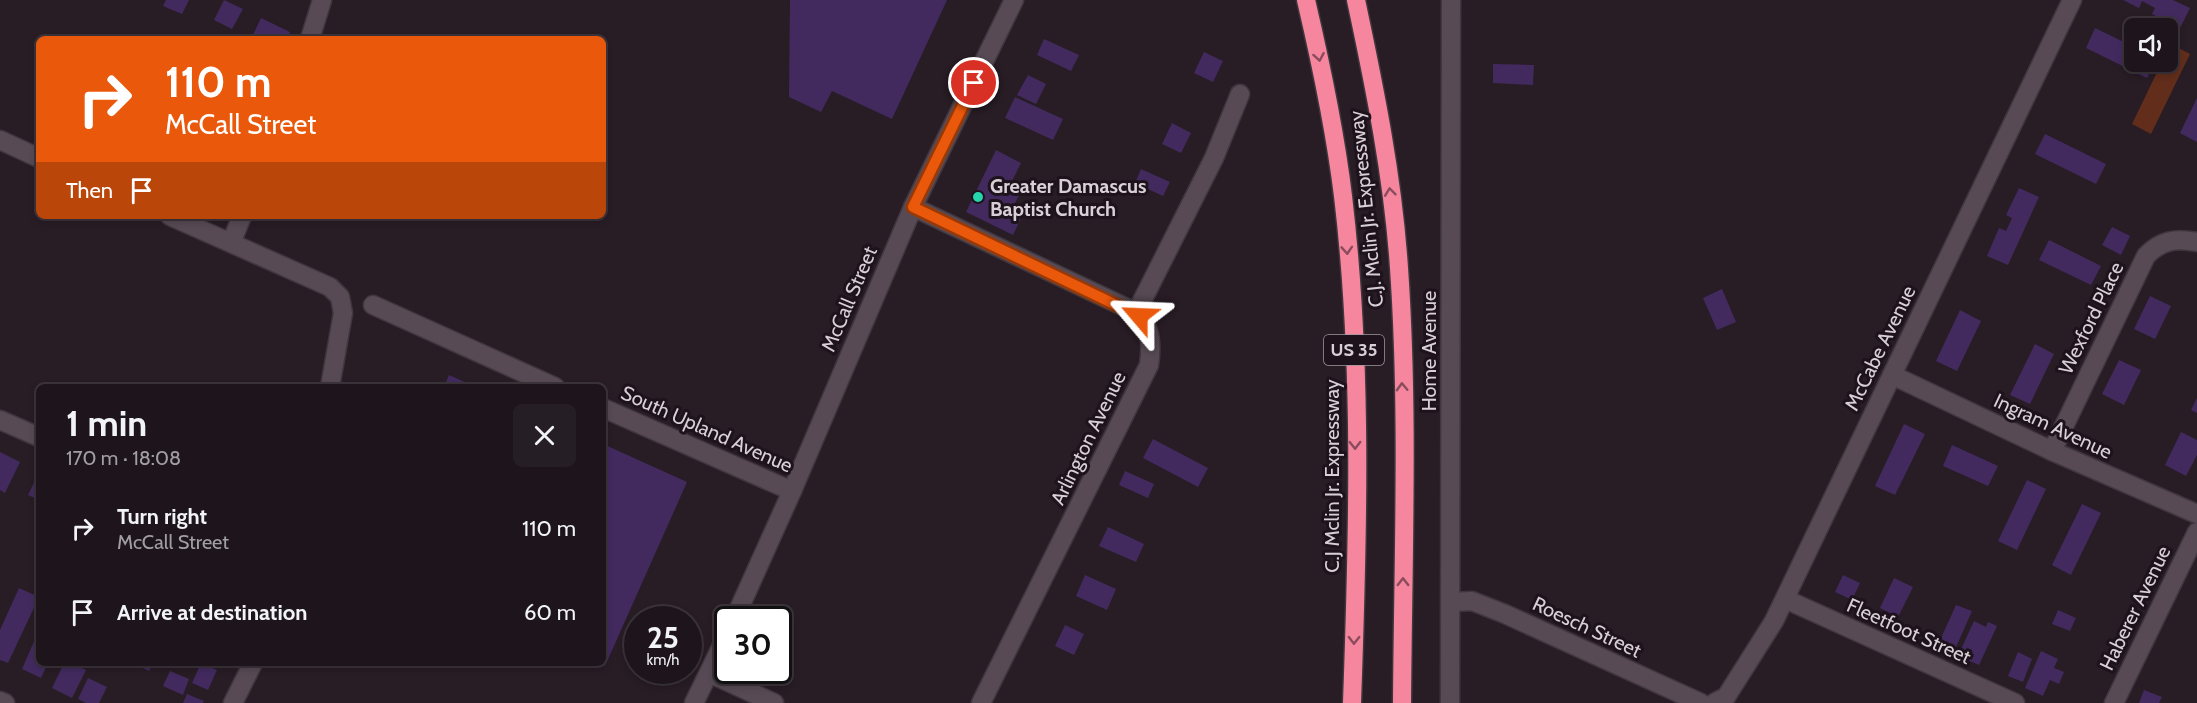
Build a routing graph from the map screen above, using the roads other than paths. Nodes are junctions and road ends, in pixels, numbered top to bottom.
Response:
1 (1014, 0) edge
2 (1306, 0) edge
3 (1356, 0) edge
4 (1451, 0) edge
5 (2072, 0) edge
6 (319, 1) edge
7 (311, 36) edge
8 (1240, 94) dead end
9 (0, 140) edge
10 (36, 157) edge
11 (913, 207) junction
12 (178, 219) edge
13 (241, 219) edge
14 (2197, 242) edge
15 (231, 243) junction
16 (373, 305) dead end
17 (1136, 313) junction
18 (1892, 375) junction
19 (331, 384) edge
20 (548, 384) edge
21 (606, 409) edge
22 (0, 420) edge
23 (36, 436) edge
24 (2052, 451) junction
25 (792, 491) junction
26 (2197, 514) edge
27 (2197, 532) edge
28 (1785, 599) junction
29 (1452, 602) junction
30 (740, 606) edge
31 (714, 662) edge
32 (252, 666) edge
33 (709, 673) junction
34 (0, 701) edge
35 (5, 703) edge
36 (233, 703) edge
37 (694, 703) edge
38 (774, 703) edge
39 (981, 703) edge
40 (1352, 703) edge
41 (1402, 703) edge
42 (1450, 703) edge
43 (1701, 703) edge
44 (1714, 703) edge
45 (2015, 703) edge
46 (2114, 703) edge

1 - 11 street, McCall Street
2 -> 40 highway, C.J Mclin Jr. Expressway / US 35
41 -> 3 highway, C.J. Mclin Jr. Expressway / US 35
4 - 29 street, Home Avenue
5 - 18 street, McCabe Avenue
6 - 7 street
8 - 17 street
9 - 10 street
11 - 17 street
11 - 25 street, McCall Street
12 - 15 street
13 - 15 street
14 - 24 street, Wexford Place
15 - 19 street
16 - 20 street
17 - 39 street, Arlington Avenue
18 - 24 street, Ingram Avenue
18 - 28 street, McCabe Avenue
21 - 25 street, South Upland Avenue
22 - 23 street
24 - 26 street, Ingram Avenue
25 - 30 street, McCall Street
27 - 46 street, Haberer Avenue
28 - 44 street, McCabe Avenue
28 - 45 street, Fleetfoot Street
29 - 42 street, Home Avenue
29 - 43 street, Roesch Street
31 - 33 street
32 - 36 street
33 - 37 street
33 - 38 street
34 - 35 street

